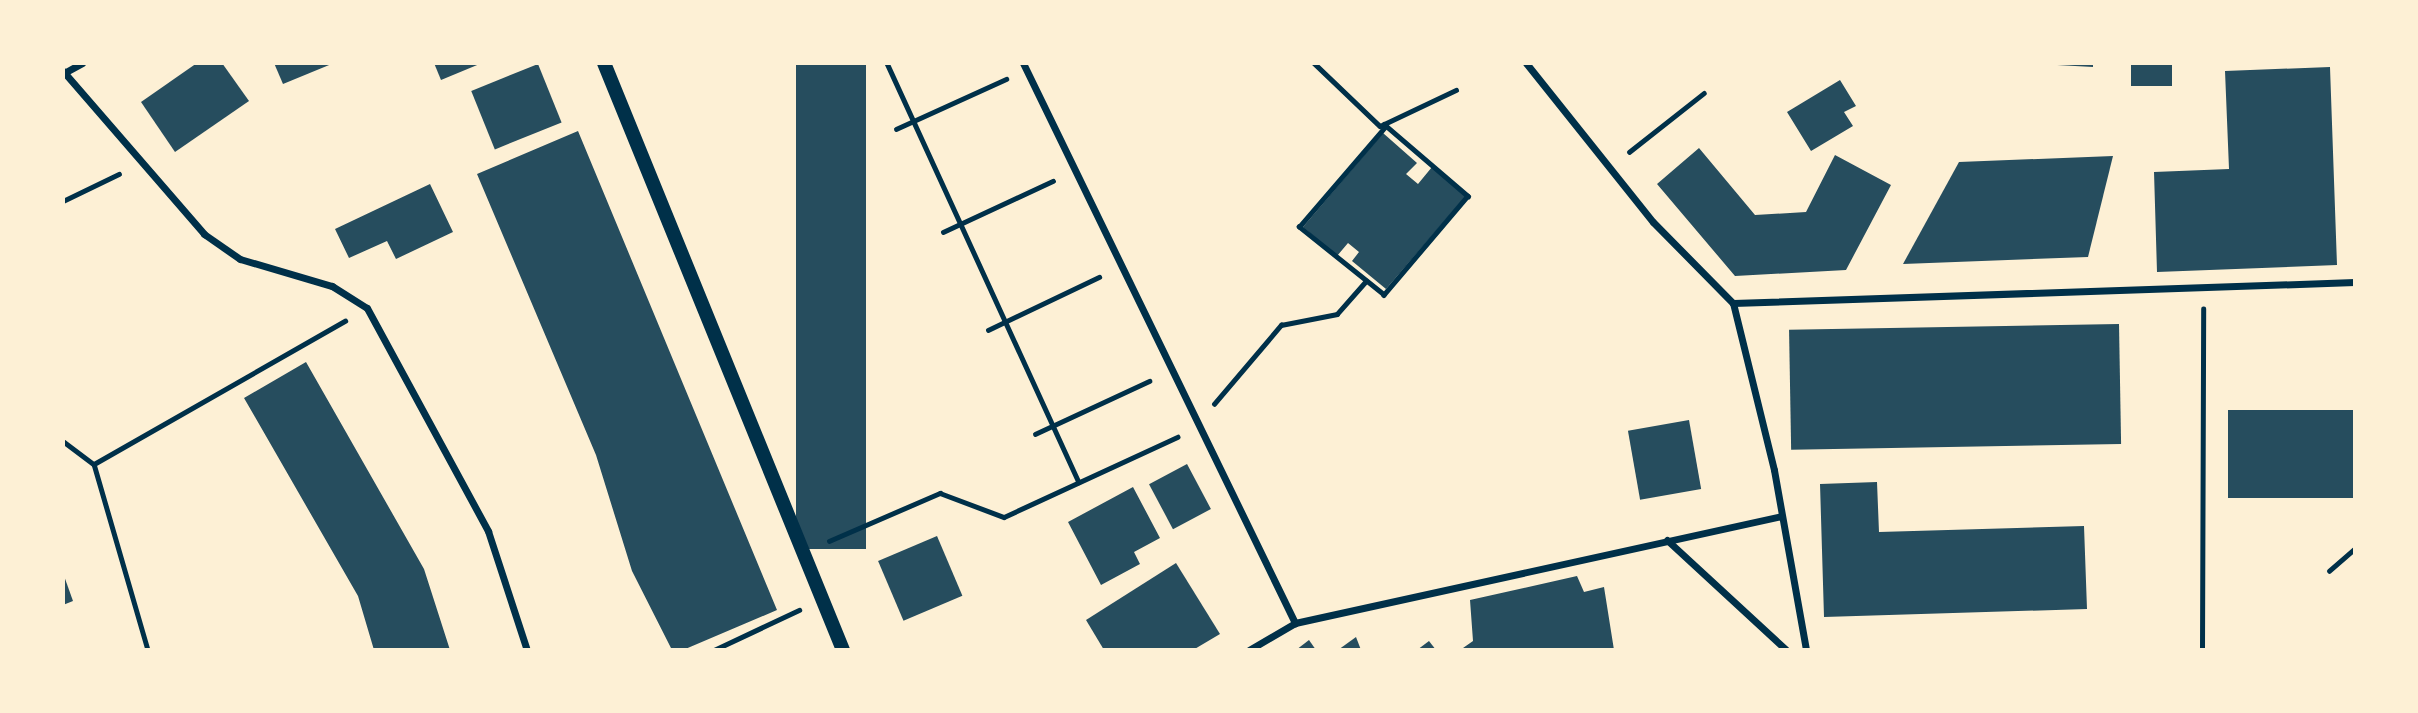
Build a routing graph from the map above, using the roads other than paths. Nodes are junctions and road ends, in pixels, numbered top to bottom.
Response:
1 (82, 63) edge
2 (604, 63) edge
3 (1526, 63) edge
4 (1025, 66) edge
5 (64, 72) edge
6 (2355, 282) edge
7 (1733, 303) junction
8 (1780, 516) junction
9 (1667, 540) junction
10 (1295, 623) junction
11 (527, 650) edge
12 (843, 650) edge
13 (1249, 650) edge
14 (1786, 650) edge
15 (1806, 650) edge

1 - 5 street
2 - 12 main road
3 - 7 street
4 - 10 street
5 - 11 street
6 - 7 street
7 - 8 street
8 - 9 street
8 - 15 street
9 - 10 street
9 - 14 street
10 - 13 street

